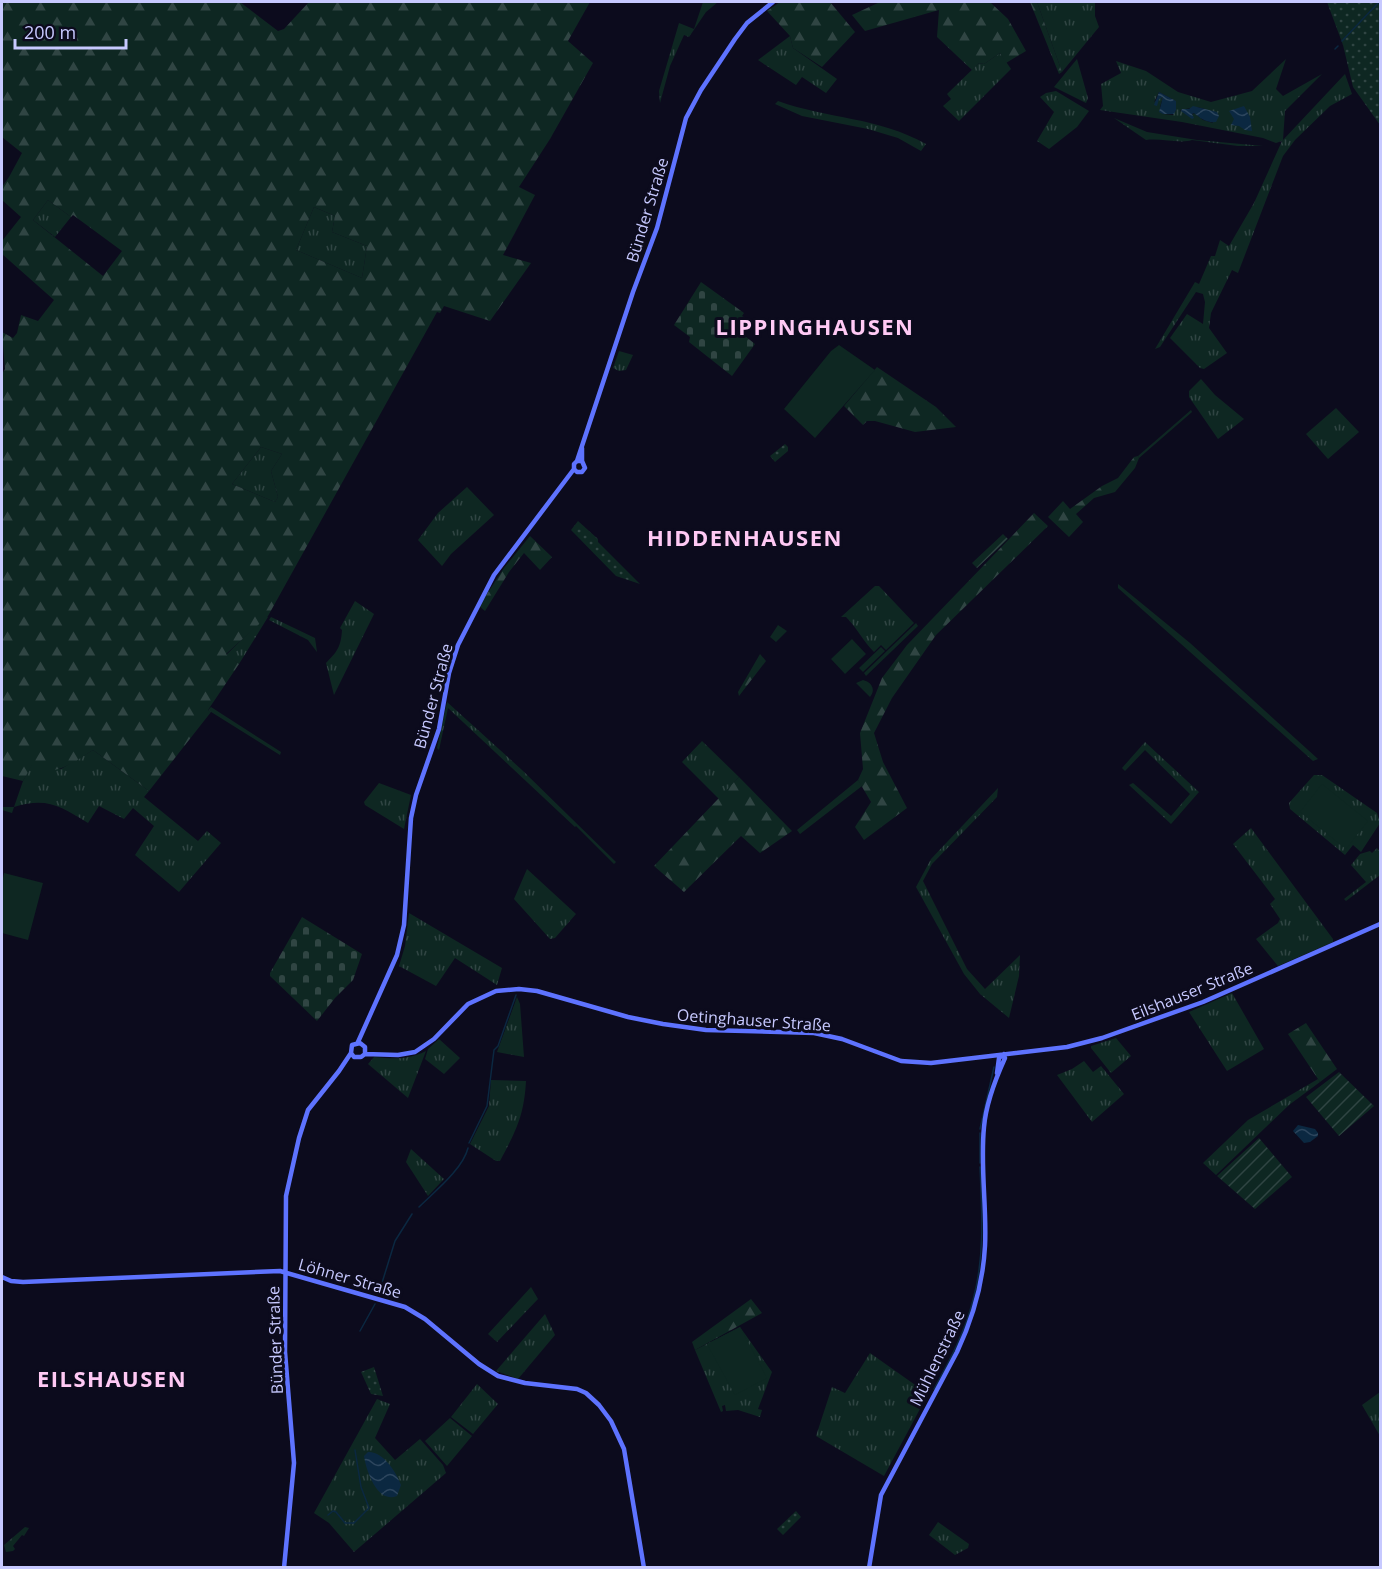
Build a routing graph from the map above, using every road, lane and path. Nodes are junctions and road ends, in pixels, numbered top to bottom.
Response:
1 (773, 2) edge
2 (579, 461) junction
3 (575, 471) junction
4 (1380, 924) edge
5 (363, 1047) junction
6 (1004, 1054) junction
7 (352, 1055) junction
8 (286, 1272) junction
9 (2, 1277) edge
10 (285, 1568) edge
11 (644, 1568) edge
12 (869, 1568) edge

1 - 2 main road, Bünder Straße
2 - 3 main road
2 - 3 main road
3 - 5 main road, Bünder Straße
4 - 6 main road, Eilshauser Straße
5 - 6 main road, Oetinghauser Straße
5 - 7 main road, Oetinghauser Straße
5 - 7 main road, Bünder Straße
6 - 12 main road, Mühlenstraße
7 - 8 main road, Bünder Straße
8 - 9 main road, Löhner Straße
8 - 10 main road, Bünder Straße
8 - 11 main road, Löhner Straße

